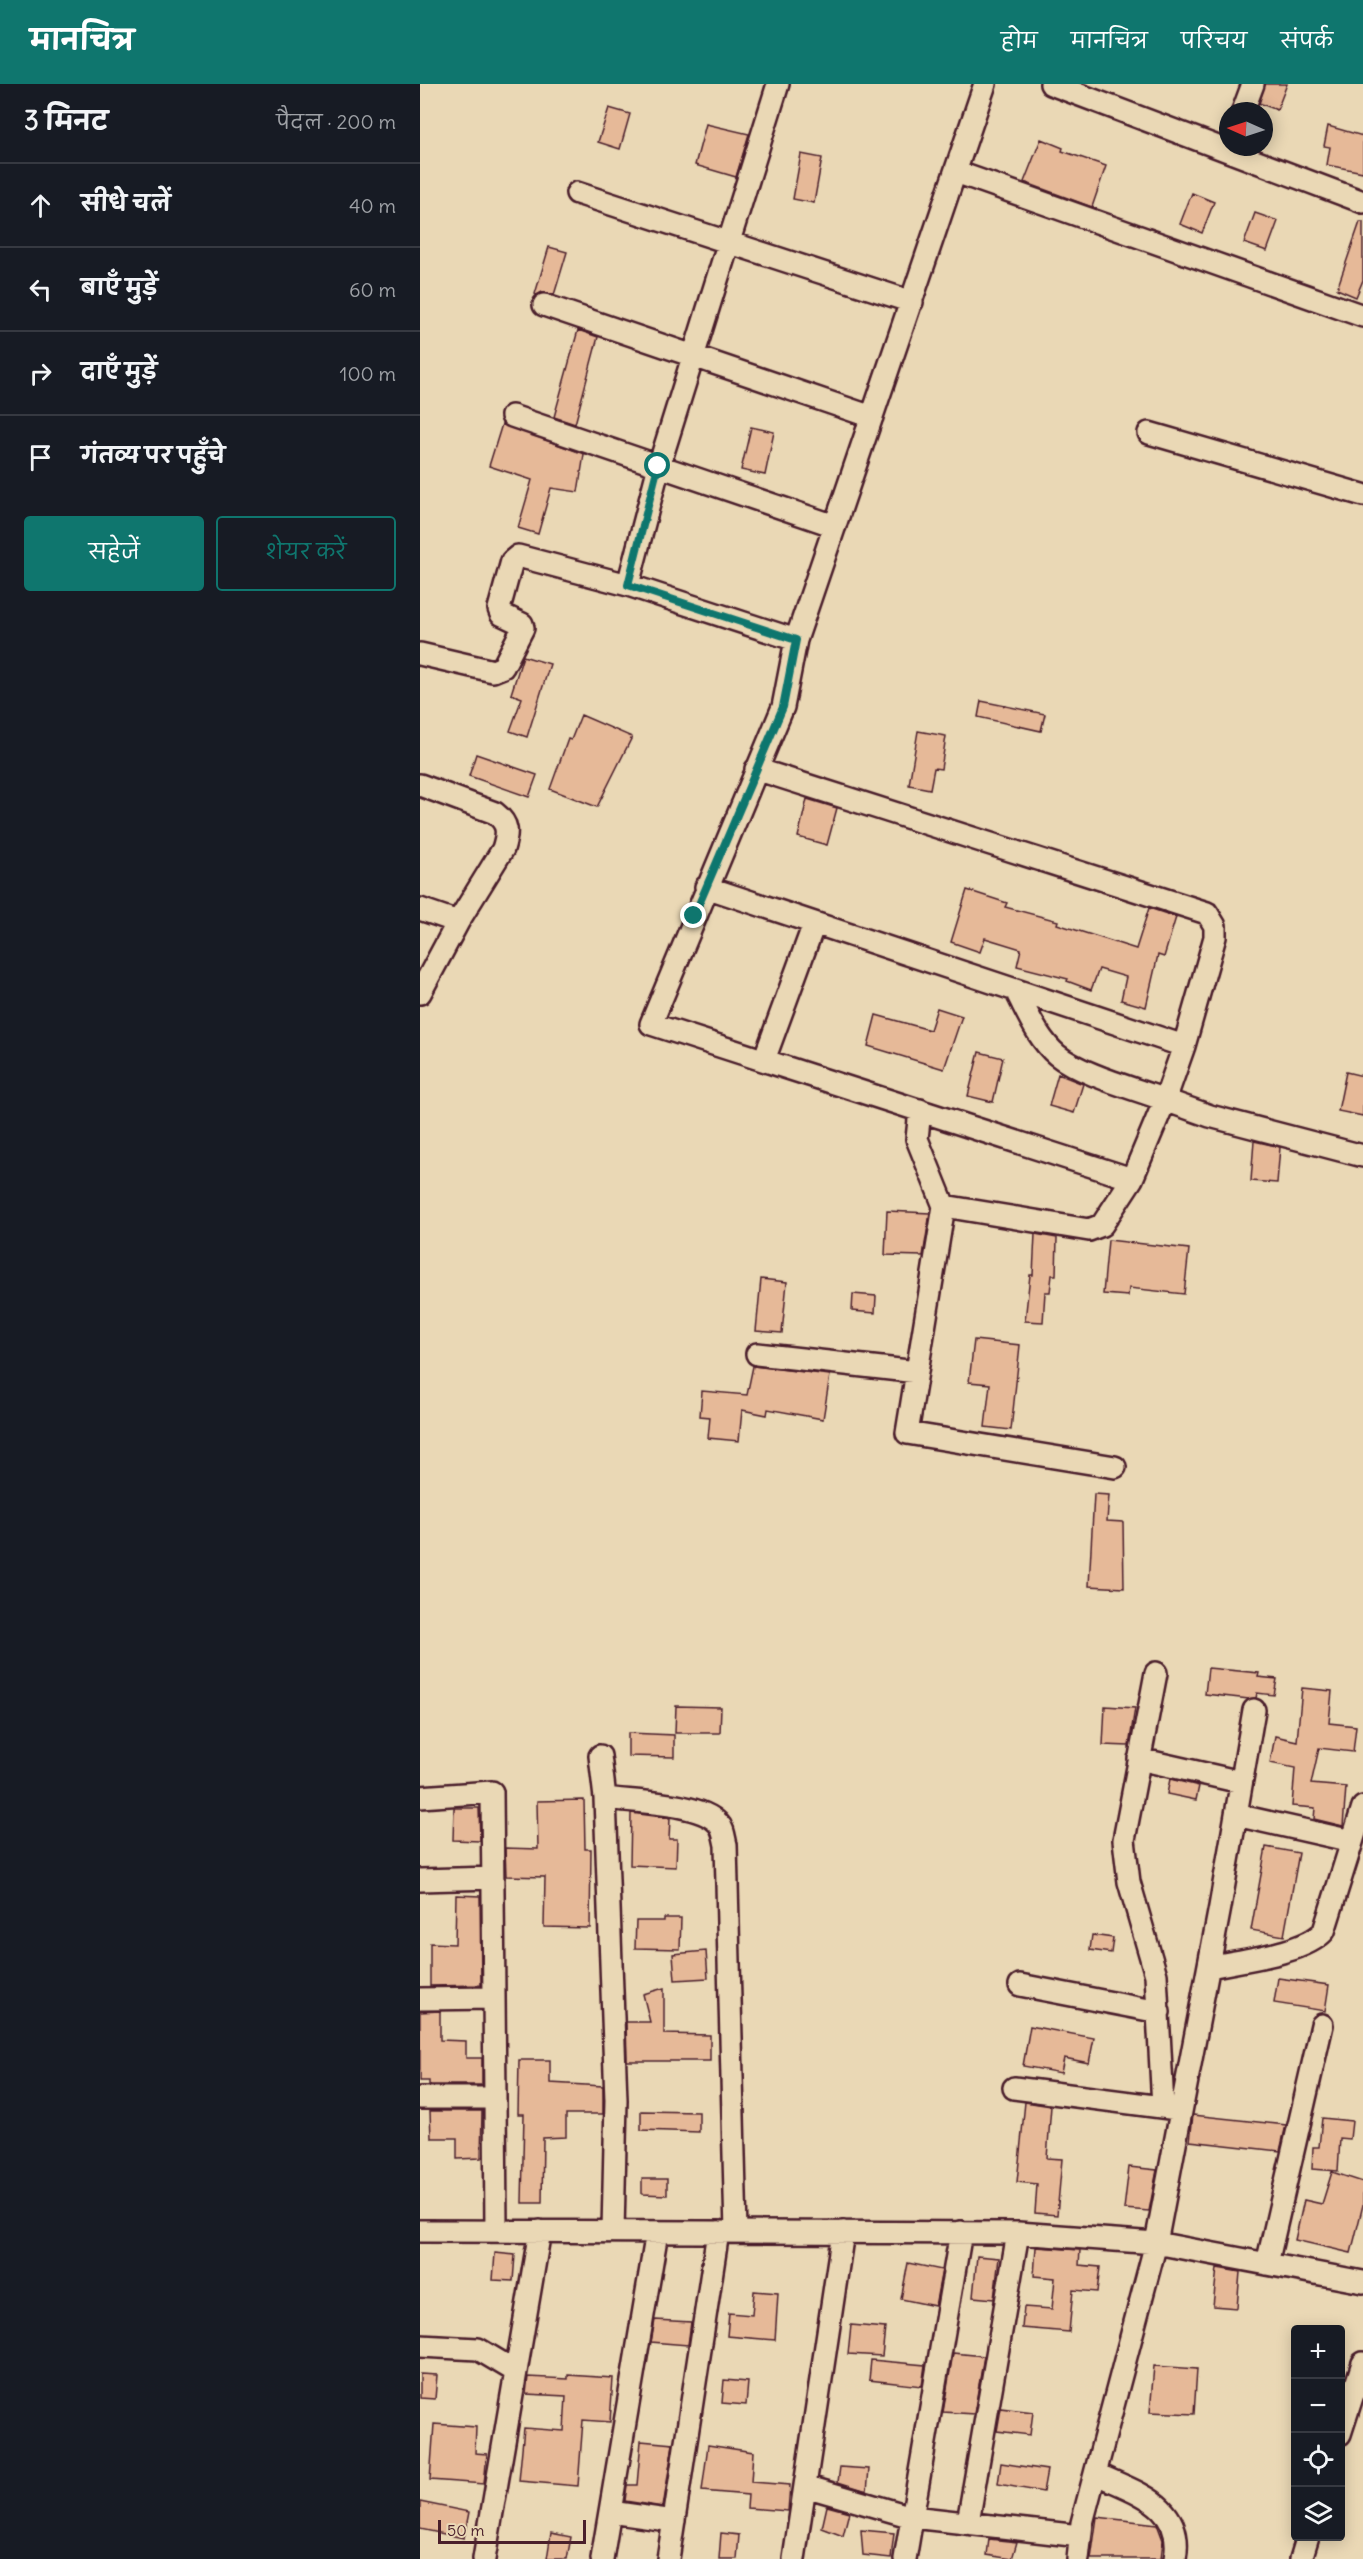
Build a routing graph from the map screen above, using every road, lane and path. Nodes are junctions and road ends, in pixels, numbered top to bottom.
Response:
1 (778, 84) edge
2 (985, 84) edge
3 (1051, 84) edge
4 (1253, 84) edge
5 (1246, 102) edge
6 (1219, 145) edge
7 (1247, 156) edge
8 (956, 172) junction
9 (577, 193) dead end
10 (1363, 202) edge
11 (729, 242) junction
12 (912, 302) junction
13 (544, 304) dead end
14 (1363, 316) edge
15 (693, 356) junction
16 (512, 417) dead end
17 (872, 417) junction
18 (1149, 433) dead end
19 (658, 466) junction
20 (1363, 495) edge
21 (835, 526) junction
22 (628, 585) junction
23 (796, 640) junction
24 (420, 654) edge
25 (756, 769) junction
26 (420, 785) edge
27 (706, 887) junction
28 (420, 909) edge
29 (458, 922) junction
30 (814, 924) junction
31 (420, 993) edge
32 (1017, 993) junction
33 (1184, 1046) junction
34 (764, 1060) junction
35 (1165, 1100) junction
36 (920, 1110) junction
37 (1363, 1156) edge
38 (1132, 1179) junction
39 (944, 1206) junction
40 (757, 1354) dead end
41 (917, 1372) junction
42 (1115, 1467) dead end
43 (1156, 1673) dead end
44 (1254, 1710) dead end
45 (600, 1756) dead end
46 (1139, 1759) junction
47 (1241, 1782) junction
48 (420, 1797) edge
49 (605, 1798) junction
50 (1363, 1808) edge
51 (1236, 1815) junction
52 (1352, 1841) junction
53 (493, 1878) junction
54 (420, 1881) edge
55 (1209, 1967) junction
56 (1020, 1985) dead end
57 (494, 1998) junction
58 (420, 1999) edge
59 (1159, 2012) junction
60 (1322, 2025) dead end
61 (1014, 2088) dead end
62 (420, 2098) edge
63 (495, 2098) junction
64 (1173, 2108) junction
65 (420, 2231) edge
66 (496, 2231) junction
67 (540, 2231) junction
68 (613, 2231) junction
69 (657, 2232) junction
70 (727, 2232) junction
71 (843, 2232) junction
72 (961, 2232) junction
73 (1018, 2233) junction
74 (1156, 2243) junction
75 (1267, 2264) junction
76 (1363, 2282) edge
77 (420, 2346) edge
78 (1363, 2363) edge
79 (515, 2370) junction
80 (1341, 2433) edge
81 (1096, 2474) junction
82 (805, 2486) junction
83 (610, 2512) junction
84 (912, 2517) junction
85 (674, 2521) junction
86 (968, 2522) junction
87 (1080, 2536) junction
88 (1306, 2541) edge
89 (484, 2559) edge
90 (602, 2559) edge
91 (668, 2559) edge
92 (794, 2559) edge
93 (905, 2559) edge
94 (1078, 2559) edge
95 (1174, 2559) edge
96 (1301, 2559) edge

1 - 11 street
2 - 8 street
3 - 6 street
4 - 5 street
7 - 10 street
8 - 12 street
8 - 14 street
9 - 11 street
11 - 12 street
11 - 15 street
12 - 17 street
13 - 15 street
15 - 17 street
15 - 19 street
16 - 19 street
17 - 21 street
18 - 20 street
19 - 21 street
19 - 22 street
21 - 23 street
22 - 23 street
22 - 24 street
23 - 25 street
25 - 27 street
25 - 33 street
26 - 29 street
27 - 30 street
27 - 34 street
28 - 29 street
29 - 31 street
30 - 32 street
30 - 34 street
32 - 33 street
32 - 35 street
33 - 35 street
34 - 36 street
35 - 37 street
35 - 38 street
36 - 38 street
36 - 39 street
38 - 39 street
39 - 41 street
40 - 41 street
41 - 42 street
43 - 46 street
44 - 47 street
45 - 49 street
46 - 47 street
46 - 59 street
47 - 51 street
48 - 53 street
49 - 68 street
49 - 70 street
50 - 52 street
51 - 52 street
51 - 55 street
52 - 55 street
53 - 54 street
53 - 57 street
55 - 64 street
56 - 59 street
57 - 58 street
57 - 63 street
59 - 64 street
60 - 75 street
61 - 64 street
62 - 63 street
63 - 66 street
64 - 74 street
65 - 66 street
66 - 67 street
67 - 68 street
67 - 79 street
68 - 69 street
69 - 70 street
69 - 83 street
70 - 71 street
70 - 85 street
71 - 72 street
71 - 82 street
72 - 73 street
72 - 84 street
73 - 74 street
73 - 86 street
74 - 75 street
74 - 81 street
75 - 76 street
77 - 79 street
78 - 80 street
79 - 89 street
81 - 87 street
81 - 95 street
82 - 84 street
82 - 92 street
83 - 85 street
83 - 90 street
84 - 86 street
84 - 93 street
85 - 91 street
86 - 87 street
87 - 94 street
88 - 96 street

